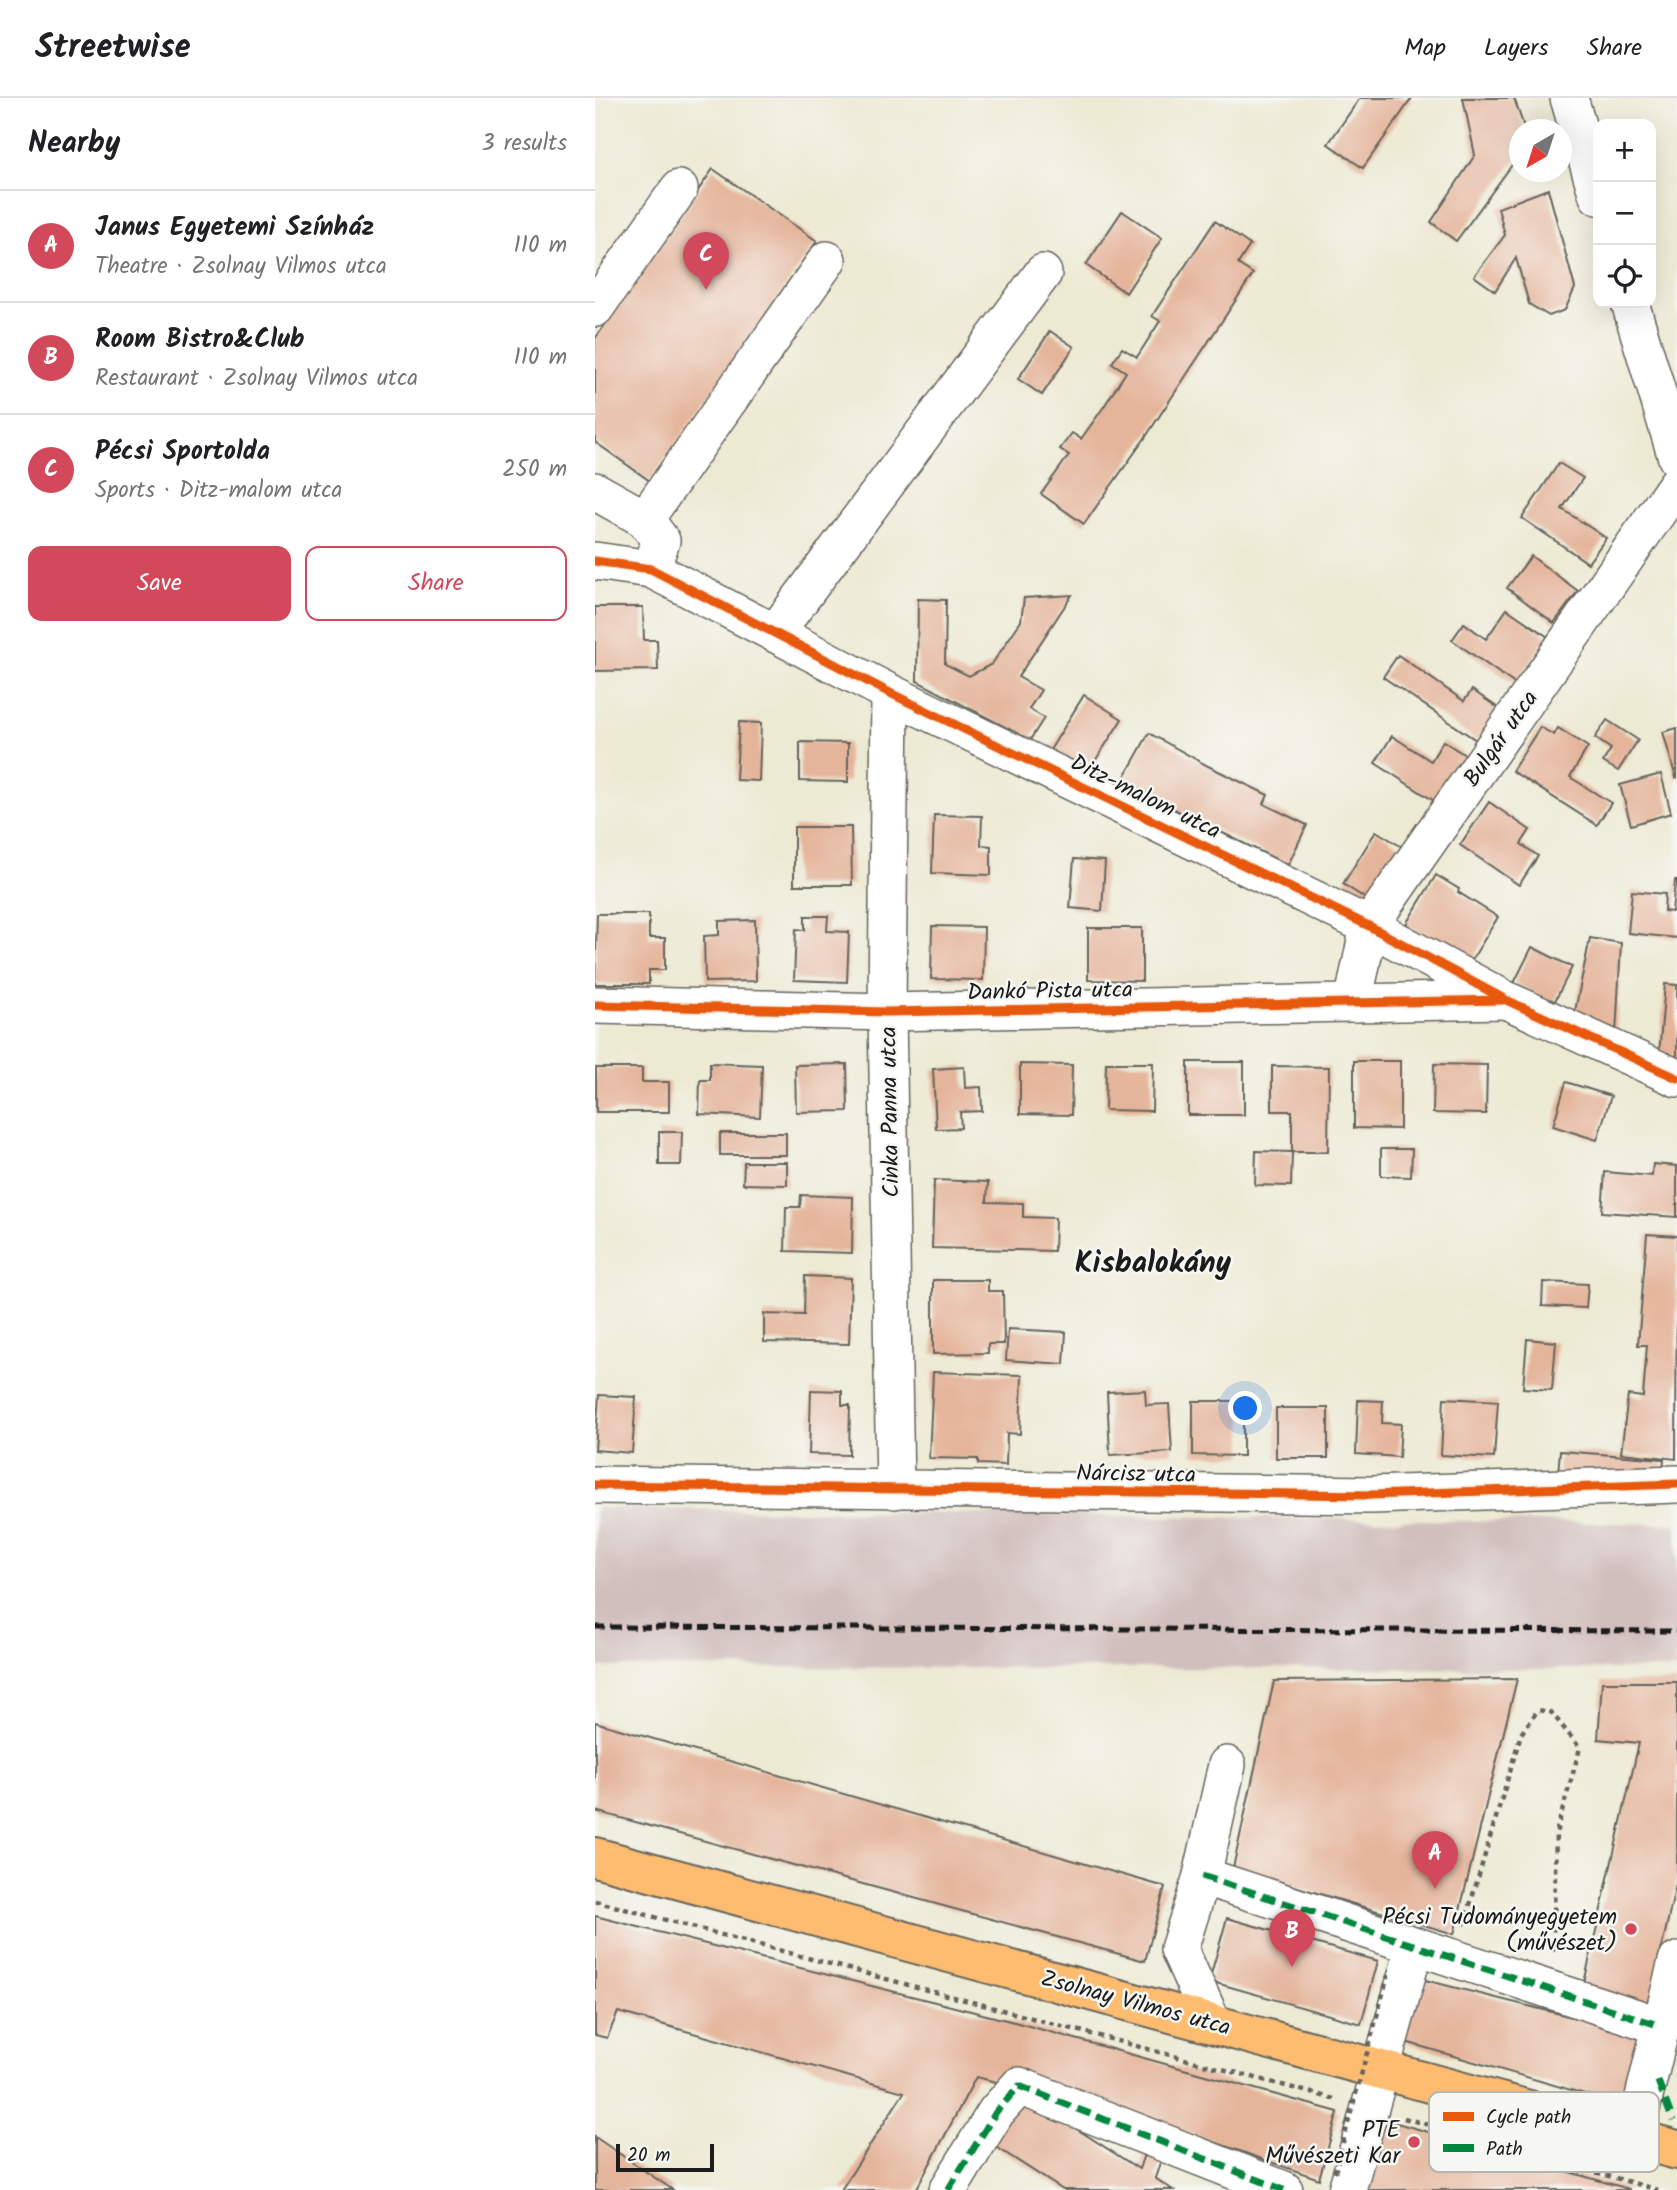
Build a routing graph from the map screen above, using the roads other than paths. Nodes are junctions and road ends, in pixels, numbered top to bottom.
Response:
1 (1569, 98) edge
2 (1594, 182) edge
3 (679, 189) dead end
4 (827, 260) dead end
5 (1042, 273) dead end
6 (595, 308) edge
7 (1632, 308) edge
8 (1677, 458) edge
9 (1677, 484) edge
10 (595, 491) edge
11 (645, 519) junction
12 (595, 561) edge
13 (651, 569) junction
14 (775, 633) junction
15 (890, 693) junction
16 (1369, 926) junction
17 (1507, 1000) junction
18 (1353, 1003) junction
19 (595, 1005) edge
20 (887, 1012) junction
21 (1677, 1078) edge
22 (1677, 1484) edge
23 (595, 1485) edge
24 (895, 1490) junction
25 (1227, 1765) dead end
26 (595, 1857) edge
27 (1202, 1876) junction
28 (1415, 1947) junction
29 (1677, 1961) edge
30 (1212, 2022) junction
31 (1661, 2026) junction
32 (1380, 2069) junction
33 (1465, 2092) edge
34 (1645, 2092) edge
35 (1659, 2145) edge
36 (1677, 2150) edge
37 (1341, 2181) edge
38 (948, 2190) edge
39 (1284, 2190) edge

1 - 2 street
3 - 6 street
4 - 11 street
5 - 14 street
7 - 8 street
9 - 16 street, Bulgár utca
10 - 11 street
11 - 13 street
12 - 13 street, Ditz-malom utca
13 - 14 street, Ditz-malom utca
14 - 15 street, Ditz-malom utca
15 - 16 street, Ditz-malom utca
15 - 20 street, Cinka Panna utca
16 - 17 street, Ditz-malom utca
16 - 18 street, Bulgár utca
17 - 18 street, Dankó Pista utca
17 - 21 street, Ditz-malom utca
18 - 20 street, Dankó Pista utca
19 - 20 street, Dankó Pista utca
20 - 24 street, Cinka Panna utca
22 - 24 street, Nárcisz utca
23 - 24 street, Nárcisz utca
25 - 27 street
26 - 30 main road, Zsolnay Vilmos utca
27 - 28 street
27 - 30 street
28 - 31 street
28 - 32 street
29 - 31 street
30 - 32 main road, Zsolnay Vilmos utca
31 - 34 street
32 - 33 main road, Zsolnay Vilmos utca
32 - 37 street
35 - 36 main road, Zsolnay Vilmos utca
38 - 39 street

